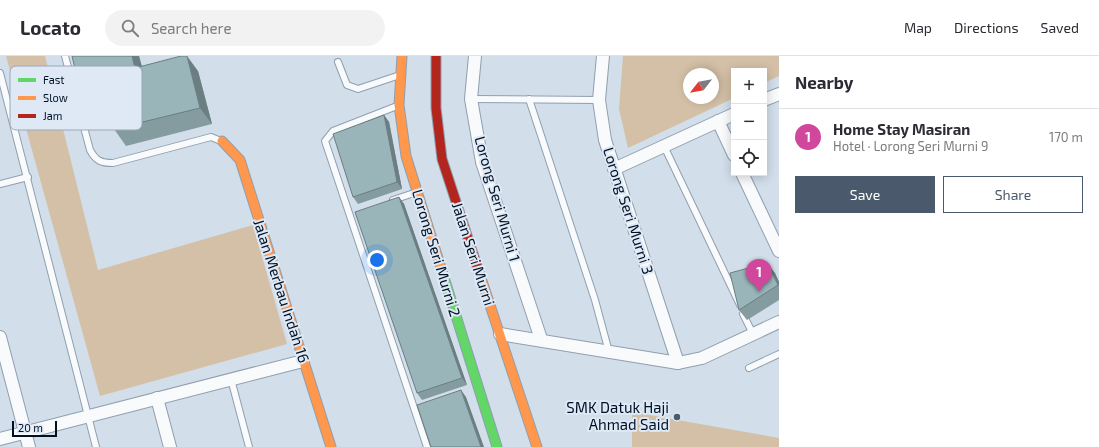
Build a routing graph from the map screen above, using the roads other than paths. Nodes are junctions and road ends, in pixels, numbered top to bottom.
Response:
1 (65, 56) edge
2 (402, 56) edge
3 (436, 56) edge
4 (475, 56) edge
5 (603, 56) edge
6 (338, 62) dead end
7 (68, 66) edge
8 (0, 73) edge
9 (400, 75) junction
10 (778, 97) edge
11 (471, 99) junction
12 (530, 99) junction
13 (767, 99) edge
14 (599, 100) junction
15 (399, 105) junction
16 (10, 110) edge
17 (731, 115) edge
18 (718, 121) junction
19 (15, 130) edge
20 (85, 130) edge
21 (222, 141) joint
22 (664, 146) junction
23 (731, 149) edge
24 (614, 169) junction
25 (743, 176) edge
26 (28, 177) junction
27 (0, 184) edge
28 (417, 192) junction
29 (387, 202) edge
30 (358, 213) edge
31 (351, 216) junction
32 (779, 251) edge
33 (779, 322) edge
34 (500, 334) junction
35 (753, 334) junction
36 (0, 337) edge
37 (541, 339) junction
38 (610, 352) junction
39 (779, 354) edge
40 (303, 361) junction
41 (678, 363) junction
42 (749, 368) dead end
43 (231, 379) junction
44 (156, 398) junction
45 (88, 416) junction
46 (25, 432) junction
47 (0, 439) edge
48 (29, 447) edge
49 (96, 447) edge
50 (170, 447) edge
51 (250, 447) edge
52 (331, 447) edge
53 (427, 447) edge
54 (497, 447) edge
55 (537, 447) edge

1 - 7 lane
2 - 9 street, Lorong Seri Murni 2
3 - 34 street, Jalan Seri Murni
4 - 11 street, Lorong Seri Murni 1
5 - 14 street, Lorong Seri Murni 3
6 - 9 lane
8 - 16 lane
9 - 15 street, Lorong Seri Murni 2
10 - 13 street
11 - 12 lane
11 - 37 street, Lorong Seri Murni 1
12 - 14 lane
12 - 38 lane
14 - 24 street, Lorong Seri Murni 3
15 - 28 street, Lorong Seri Murni 2
15 - 31 lane
17 - 18 street
18 - 22 street
18 - 23 street
19 - 26 lane
20 - 21 lane
21 - 40 street, Jalan Merbau Indah 16
22 - 24 street
22 - 35 lane
24 - 41 street, Lorong Seri Murni 3
25 - 32 street
26 - 27 lane
26 - 45 lane
28 - 29 lane
28 - 54 street, Lorong Seri Murni 2
30 - 31 lane
31 - 53 lane
33 - 35 street
34 - 37 street
34 - 55 street, Jalan Seri Murni
35 - 41 street
36 - 46 street
37 - 38 street
38 - 41 street
39 - 42 lane
40 - 43 street
40 - 52 street, Jalan Merbau Indah 16
43 - 44 street
43 - 51 lane
44 - 45 street
44 - 50 street
45 - 46 street
45 - 49 lane
46 - 47 street
46 - 48 street

